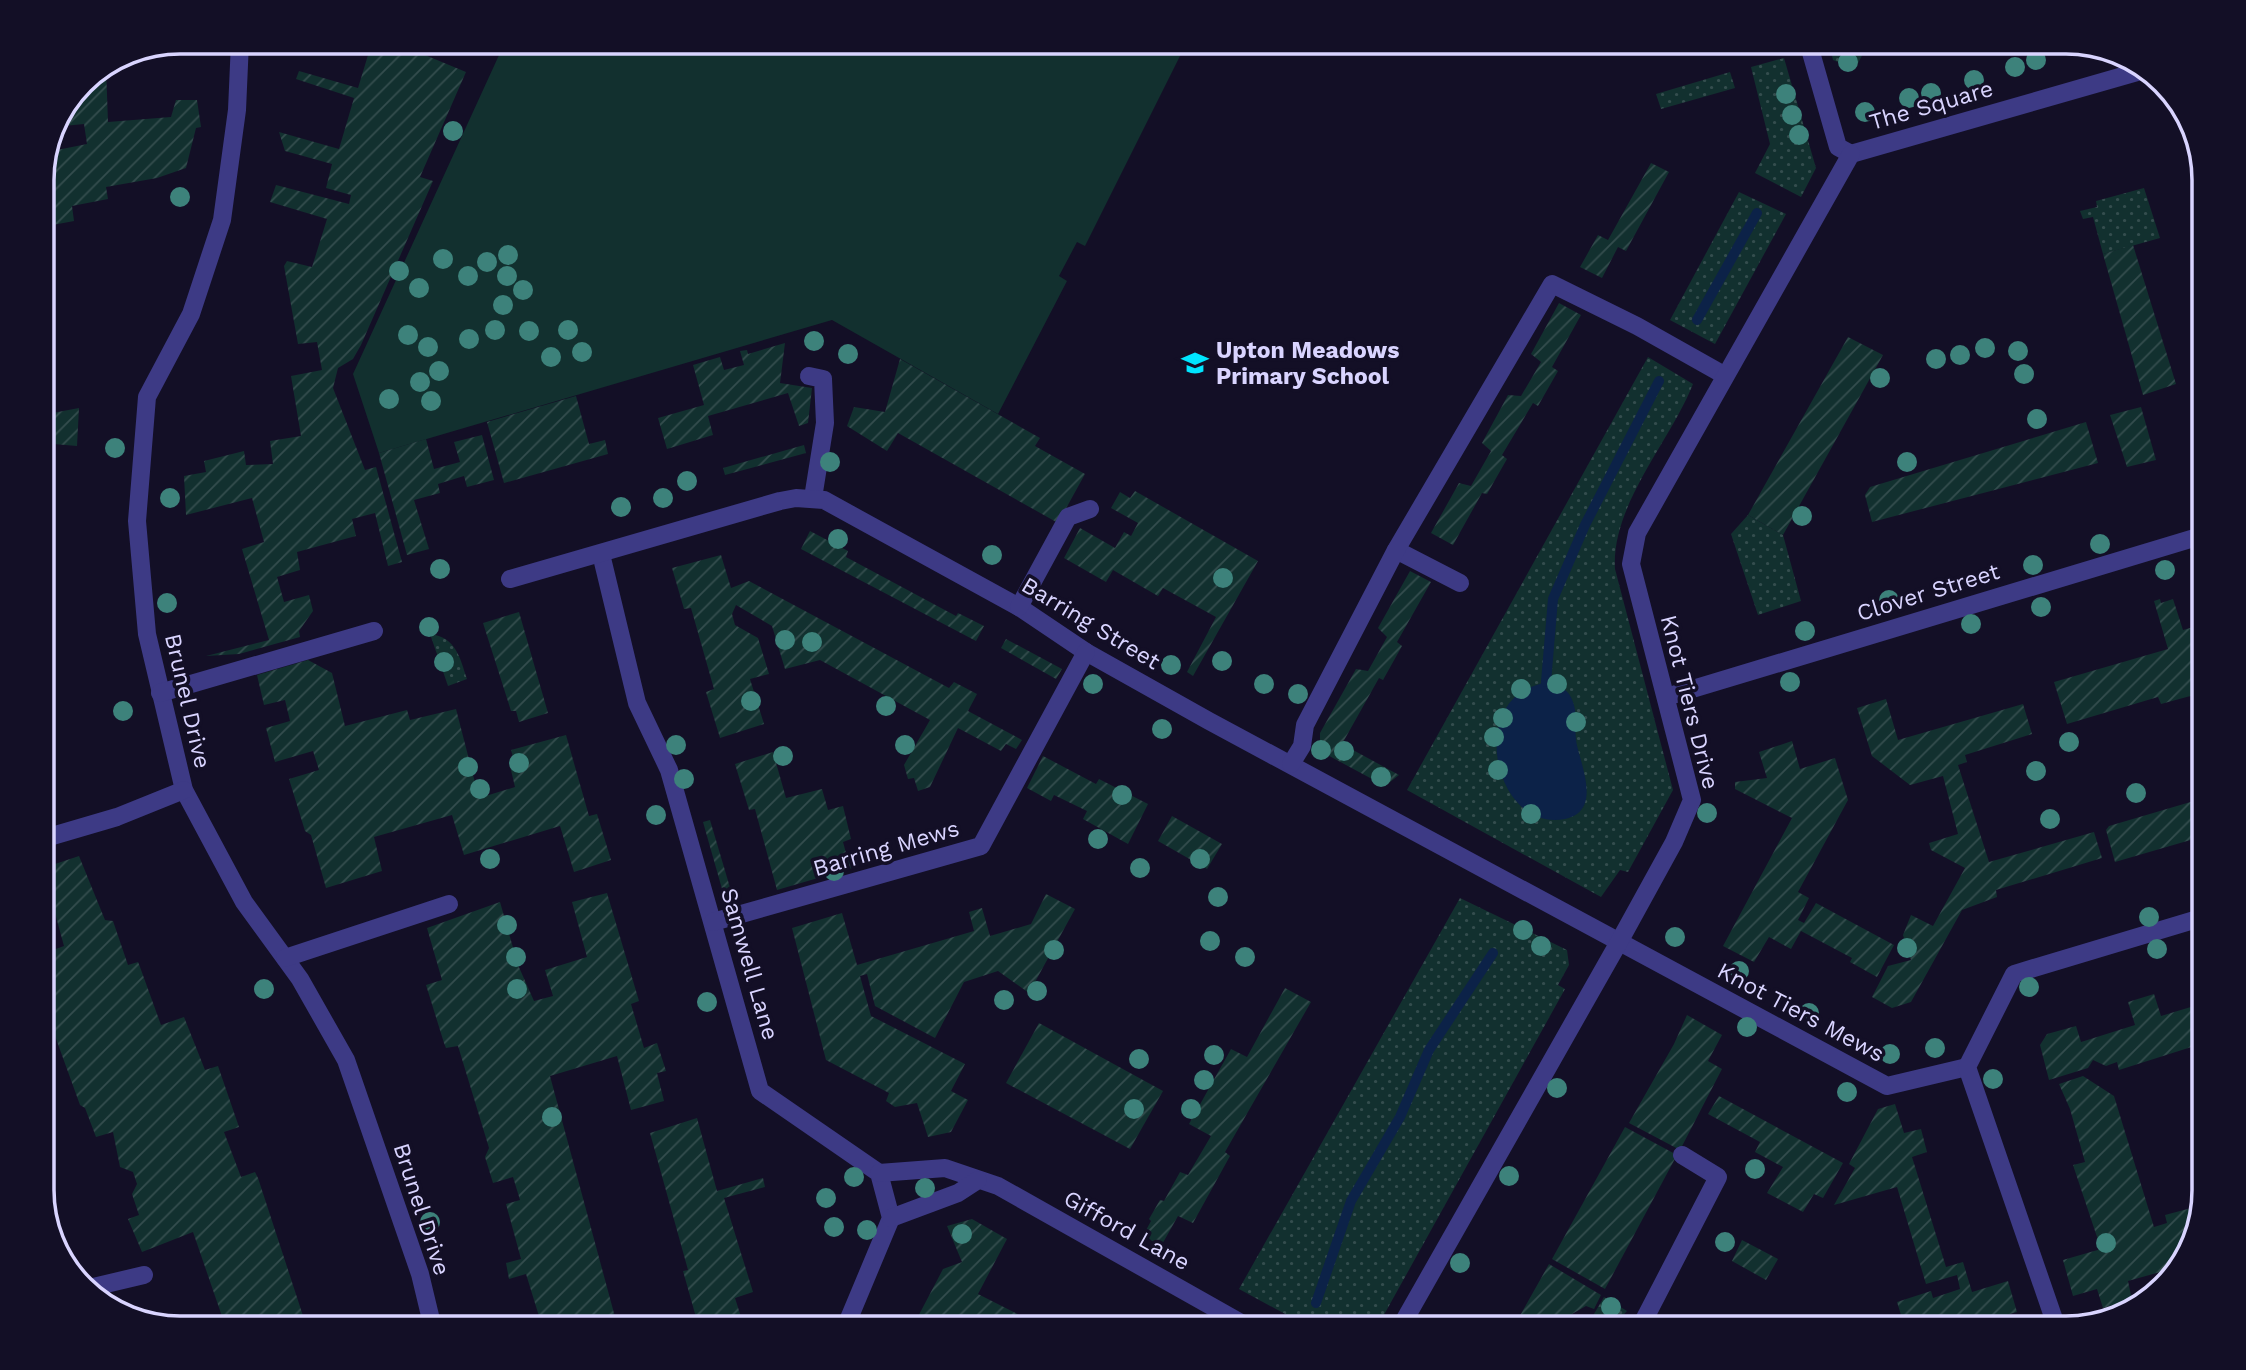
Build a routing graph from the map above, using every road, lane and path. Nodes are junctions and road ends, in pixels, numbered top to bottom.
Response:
1 (239, 54) edge
2 (1811, 54) edge
3 (2132, 73) edge
4 (1851, 154) junction
5 (1724, 374) junction
6 (809, 376) dead end
7 (813, 498) junction
8 (1090, 509) dead end
9 (2191, 539) edge
10 (1396, 550) junction
11 (601, 554) junction
12 (510, 579) dead end
13 (1460, 583) dead end
14 (1019, 607) junction
15 (374, 631) dead end
16 (1086, 652) junction
17 (160, 692) junction
18 (1666, 697) junction
19 (1292, 764) junction
20 (184, 790) junction
21 (55, 835) edge
22 (449, 904) dead end
23 (2192, 921) edge
24 (713, 922) junction
25 (1619, 942) junction
26 (285, 958) junction
27 (1968, 1067) junction
28 (1682, 1155) dead end
29 (879, 1173) junction
30 (978, 1180) junction
31 (891, 1218) junction
32 (144, 1275) dead end
33 (99, 1286) edge
34 (430, 1316) edge
35 (850, 1316) edge
36 (1229, 1316) edge
37 (1407, 1316) edge
38 (1646, 1316) edge
39 (2053, 1316) edge

1 - 17 street, Brunel Drive
2 - 4 street, The Square
3 - 4 street, The Square
4 - 5 street, Knot Tiers Drive
5 - 10 street
5 - 18 street, Knot Tiers Drive
6 - 7 street
7 - 11 street, Barring Street
7 - 14 street, Barring Street
8 - 14 street
9 - 18 street, Clover Street
10 - 13 street
10 - 19 street
11 - 12 street, Barring Street
11 - 24 street, Samwell Lane
14 - 16 street, Barring Street
15 - 17 street
16 - 19 street, Barring Street
16 - 24 street, Barring Mews
17 - 20 street, Brunel Drive
18 - 25 street, Knot Tiers Drive
19 - 25 street, Barring Street
20 - 21 street
20 - 26 street, Brunel Drive
22 - 26 street
23 - 27 street
24 - 29 street, Samwell Lane
25 - 27 street, Knot Tiers Mews
25 - 37 street, Knot Tiers Drive
26 - 34 street, Brunel Drive
27 - 39 street
28 - 38 street
29 - 30 street, Gifford Lane
29 - 31 street
30 - 31 street
30 - 36 street, Gifford Lane
31 - 35 street
32 - 33 street

